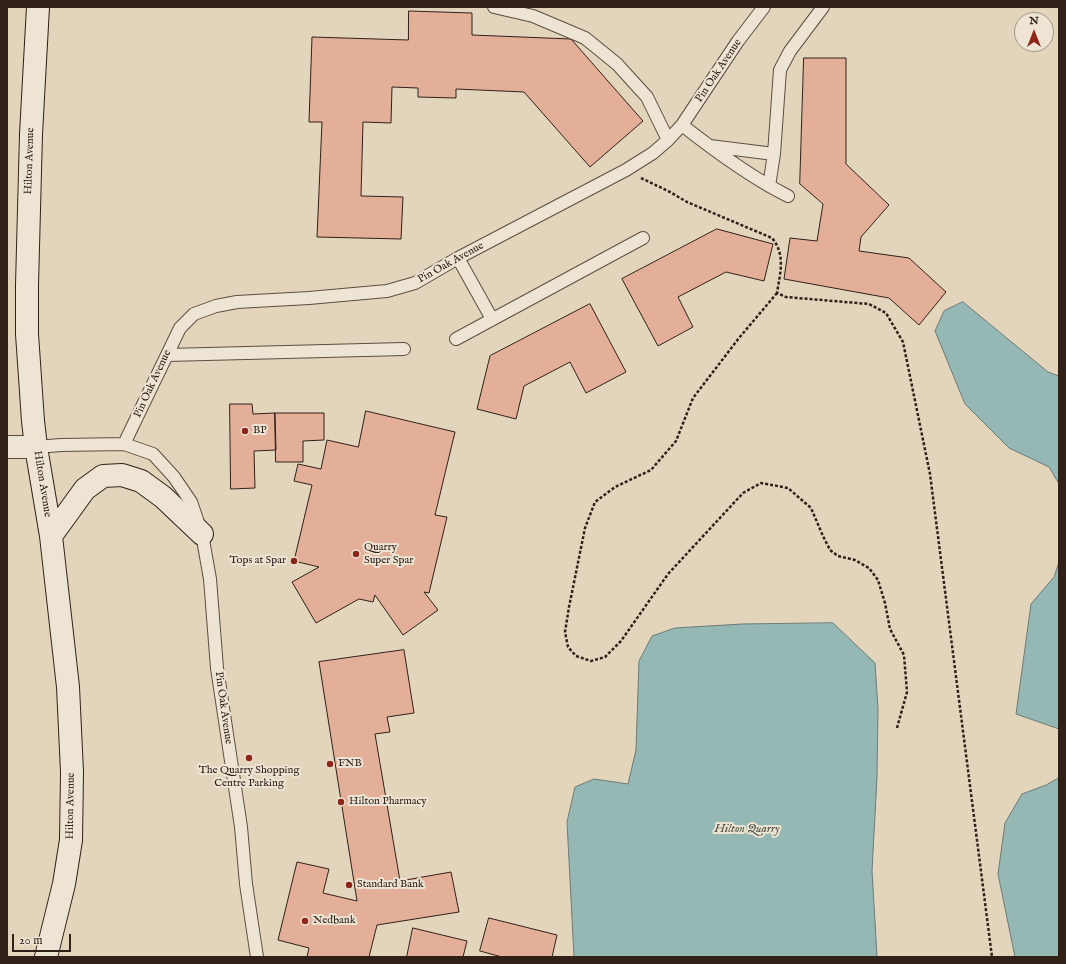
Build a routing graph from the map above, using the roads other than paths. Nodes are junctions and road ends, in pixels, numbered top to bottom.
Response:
1 (38, 7) edge
2 (494, 7) edge
3 (764, 7) edge
4 (823, 7) edge
5 (682, 125) junction
6 (668, 140) junction
7 (709, 146) junction
8 (774, 154) junction
9 (769, 186) junction
10 (788, 196) dead end
11 (644, 238) dead end
12 (458, 258) junction
13 (492, 319) junction
14 (456, 339) dead end
15 (404, 349) dead end
16 (167, 355) junction
17 (124, 444) junction
18 (36, 447) junction
19 (7, 448) edge
20 (202, 534) junction
21 (50, 536) junction
22 (46, 957) edge
23 (257, 957) edge

1 - 18 street, Hilton Avenue
2 - 6 lane
3 - 5 lane, Pin Oak Avenue
4 - 8 lane
5 - 6 lane, Pin Oak Avenue
5 - 7 lane
6 - 12 lane, Pin Oak Avenue
7 - 8 lane
7 - 9 lane
8 - 9 lane
9 - 10 lane
11 - 13 lane
12 - 13 lane
12 - 16 lane, Pin Oak Avenue
13 - 14 lane
15 - 16 lane
16 - 17 lane, Pin Oak Avenue
17 - 18 lane, Pin Oak Avenue
17 - 20 lane, Pin Oak Avenue
18 - 19 street
18 - 21 street, Hilton Avenue
20 - 21 street
20 - 23 lane, Pin Oak Avenue
21 - 22 street, Hilton Avenue

